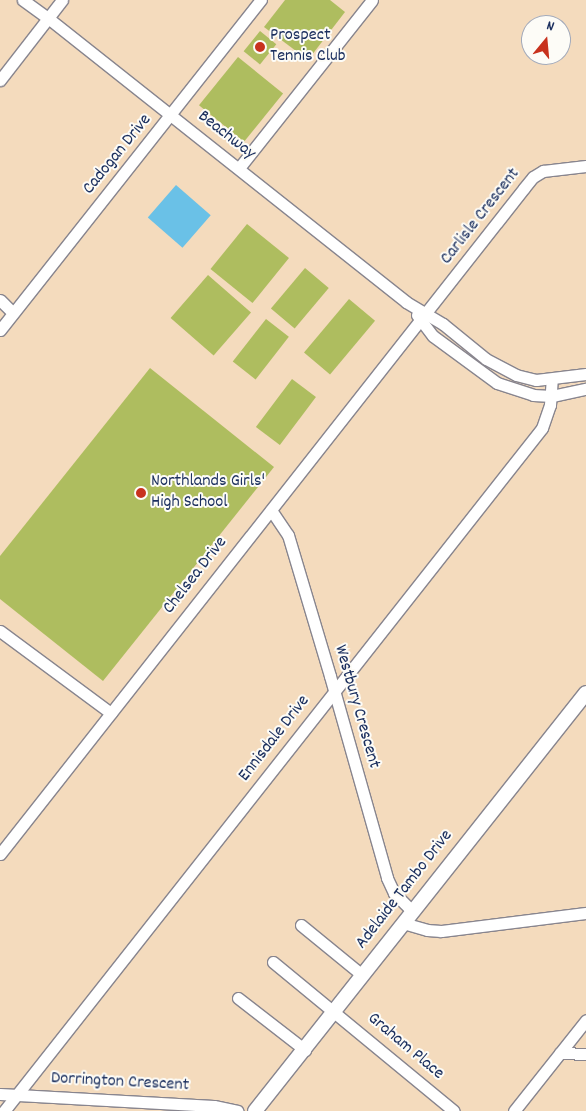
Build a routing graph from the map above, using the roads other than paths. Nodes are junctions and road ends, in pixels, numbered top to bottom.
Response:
1 (23, 0) edge
2 (62, 0) edge
3 (261, 0) edge
4 (372, 0) edge
5 (48, 18) junction
6 (0, 80) edge
7 (172, 116) junction
8 (586, 166) edge
9 (239, 168) junction
10 (0, 300) edge
11 (14, 313) junction
12 (424, 317) junction
13 (0, 330) edge
14 (586, 374) edge
15 (552, 379) junction
16 (586, 389) edge
17 (552, 396) junction
18 (271, 510) junction
19 (0, 631) edge
20 (586, 692) edge
21 (334, 693) junction
22 (111, 712) junction
23 (0, 854) edge
24 (412, 911) junction
25 (586, 913) edge
26 (403, 923) junction
27 (301, 924) dead end
28 (273, 962) dead end
29 (362, 975) junction
30 (238, 998) dead end
31 (334, 1010) junction
32 (586, 1020) edge
33 (304, 1050) junction
34 (560, 1053) junction
35 (586, 1054) edge
36 (0, 1094) edge
37 (17, 1095) junction
38 (4, 1111) edge
39 (236, 1111) edge
40 (255, 1111) edge
41 (454, 1111) edge
42 (514, 1111) edge

1 - 5 street, Beachway
2 - 5 street
3 - 7 street, Cadogan Drive
4 - 9 street
5 - 6 street
5 - 7 street, Beachway
7 - 9 street, Beachway
7 - 11 street, Cadogan Drive
8 - 12 street, Carlisle Crescent
9 - 12 street, Beachway
10 - 11 street
11 - 13 street, Cadogan Drive
12 - 15 street, Beachway
12 - 17 street, Beachway
12 - 18 street, Chelsea Drive
14 - 15 street, Beachway
15 - 17 street, Ennisdale Drive
16 - 17 street, Beachway
17 - 21 street, Ennisdale Drive
18 - 21 street, Westbury Crescent
18 - 22 street, Chelsea Drive
19 - 22 street
20 - 24 street, Adelaide Tambo Drive
21 - 24 street, Westbury Crescent
21 - 37 street, Ennisdale Drive
22 - 23 street, Chelsea Drive
24 - 26 street, Adelaide Tambo Drive
25 - 26 street
26 - 29 street, Adelaide Tambo Drive
27 - 29 street
28 - 31 street, Graham Place
29 - 31 street, Adelaide Tambo Drive
30 - 33 street
31 - 33 street, Adelaide Tambo Drive
31 - 41 street, Graham Place
32 - 34 street
33 - 40 street, Adelaide Tambo Drive
34 - 35 street
34 - 42 street
36 - 37 street, Dorrington Crescent
37 - 38 street, Ennisdale Drive
37 - 39 street, Dorrington Crescent

